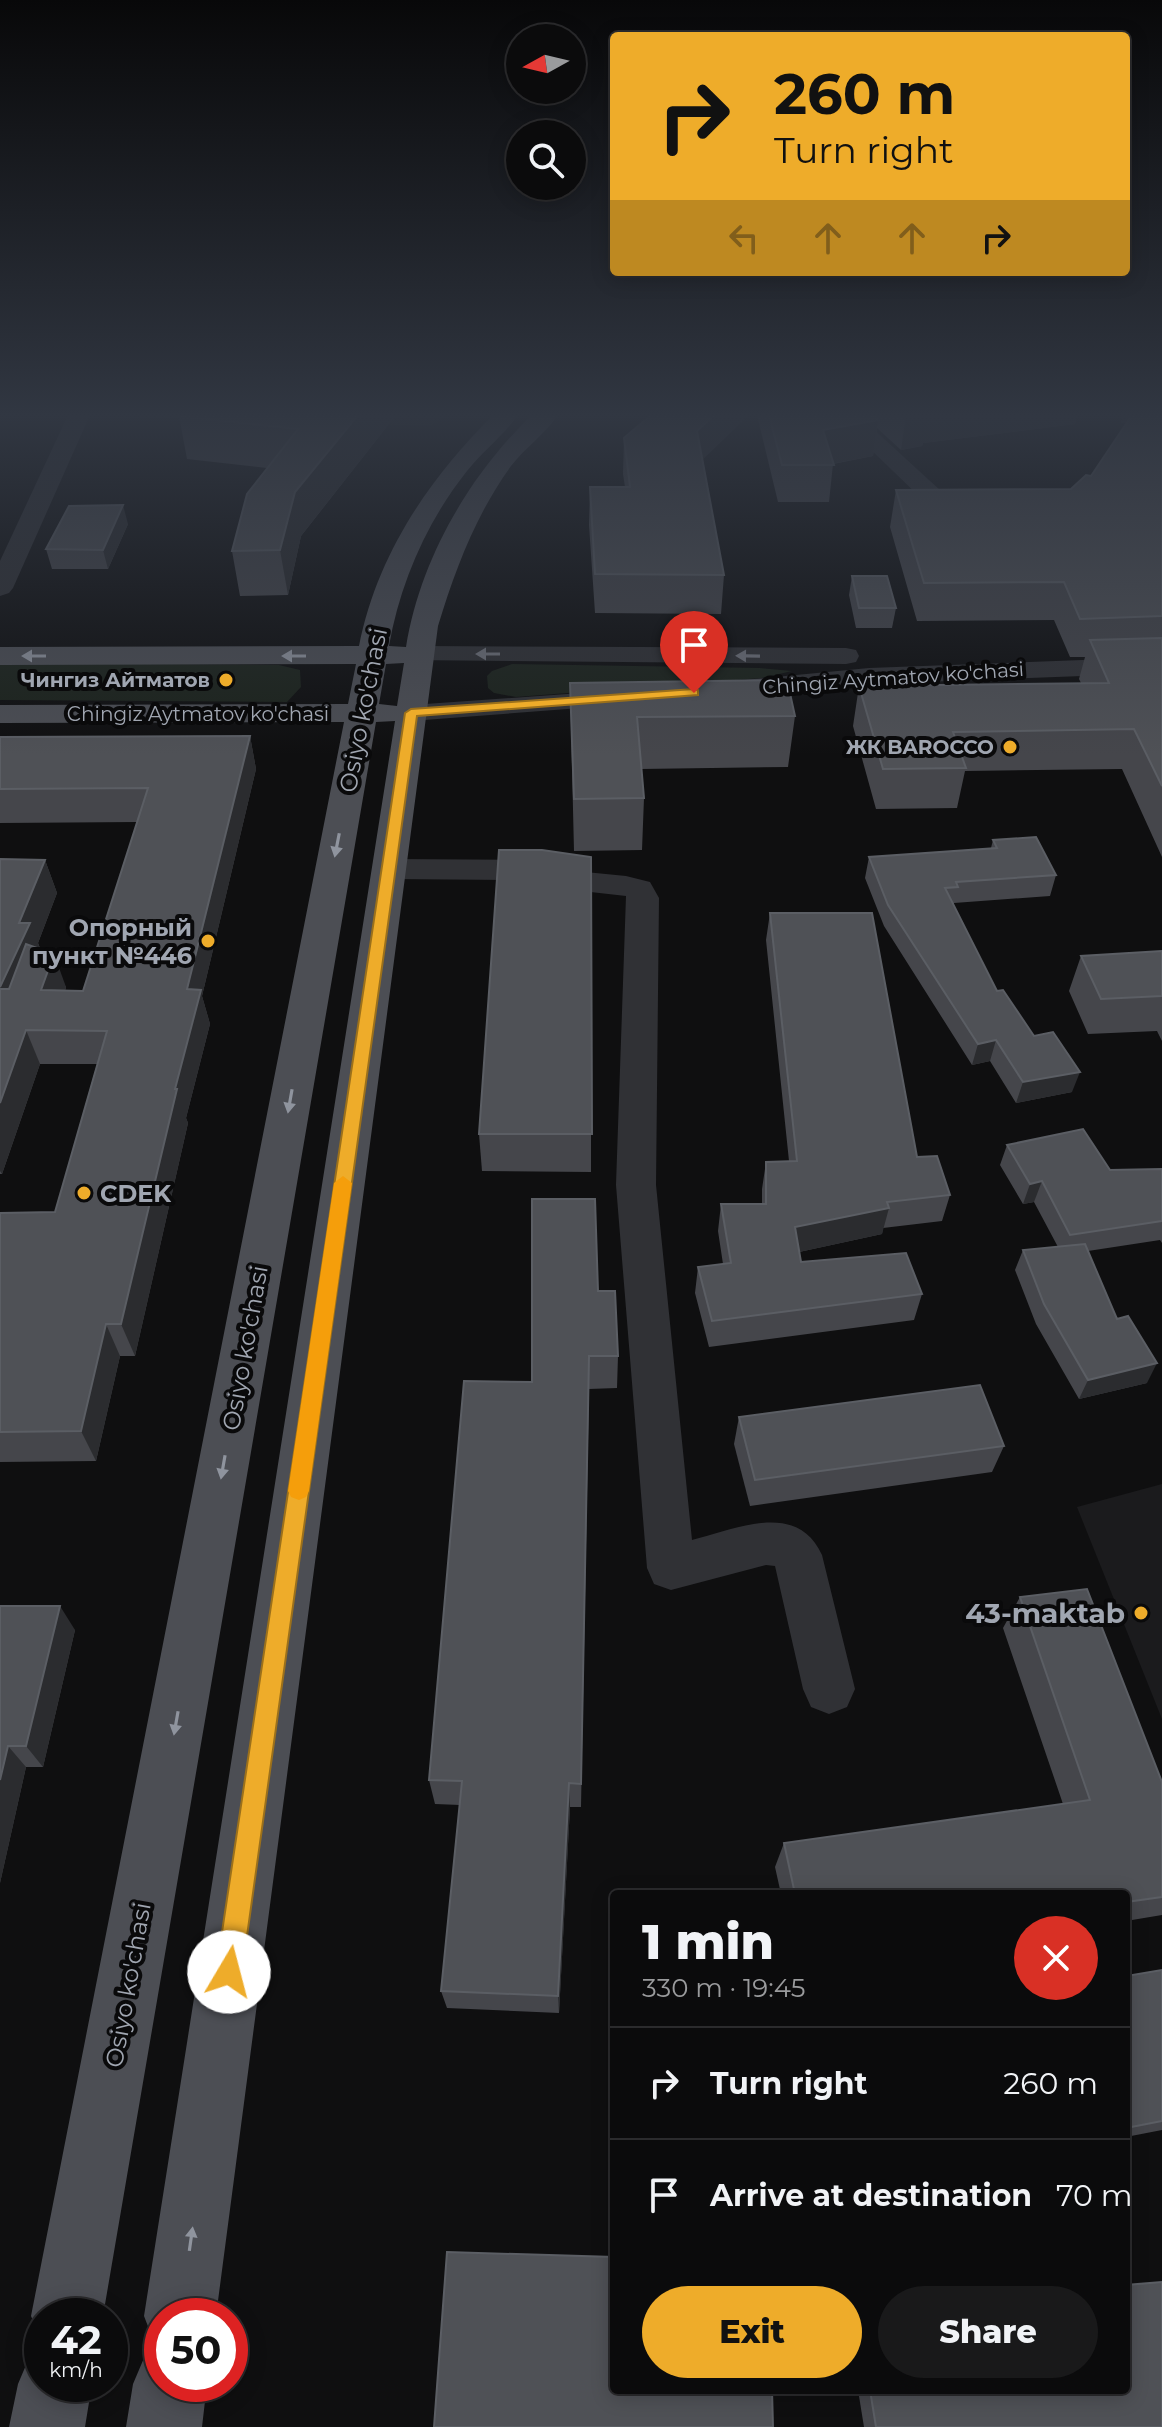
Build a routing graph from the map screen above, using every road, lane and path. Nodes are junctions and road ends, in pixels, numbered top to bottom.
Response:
1 (27, 528) edge
2 (415, 528) edge
3 (463, 528) edge
4 (0, 588) edge
5 (1162, 653) edge
6 (419, 654) junction
7 (372, 655) junction
8 (0, 656) edge
9 (1162, 665) edge
10 (807, 670) junction
11 (709, 691) edge
12 (646, 696) edge
13 (362, 713) junction
14 (411, 713) junction
15 (0, 714) edge
16 (389, 869) junction
17 (829, 1689) dead end
18 (70, 2298) edge
19 (183, 2298) edge
20 (52, 2402) edge
21 (167, 2402) edge
22 (47, 2427) edge
23 (164, 2427) edge

1 - 4 street
2 - 7 main road, Osiyo ko'chasi
3 - 6 main road, Osiyo ko'chasi
5 - 10 street, Chingiz Aytmatov ko'chasi
6 - 7 main road, Chingiz Aytmatov ko'chasi
10 -> 6 street, Chingiz Aytmatov ko'chasi
6 - 14 main road, Osiyo ko'chasi
7 -> 8 main road, Chingiz Aytmatov ko'chasi
7 - 13 main road, Osiyo ko'chasi
9 - 10 street, Chingiz Aytmatov ko'chasi
10 - 11 street, Chingiz Aytmatov ko'chasi
12 - 14 street, Chingiz Aytmatov ko'chasi
13 - 14 main road, Chingiz Aytmatov ko'chasi
13 - 15 main road, Chingiz Aytmatov ko'chasi
13 -> 18 main road, Osiyo ko'chasi
14 - 16 main road, Osiyo ko'chasi
16 - 17 street
19 -> 16 main road, Osiyo ko'chasi
20 - 22 main road
21 - 23 main road

